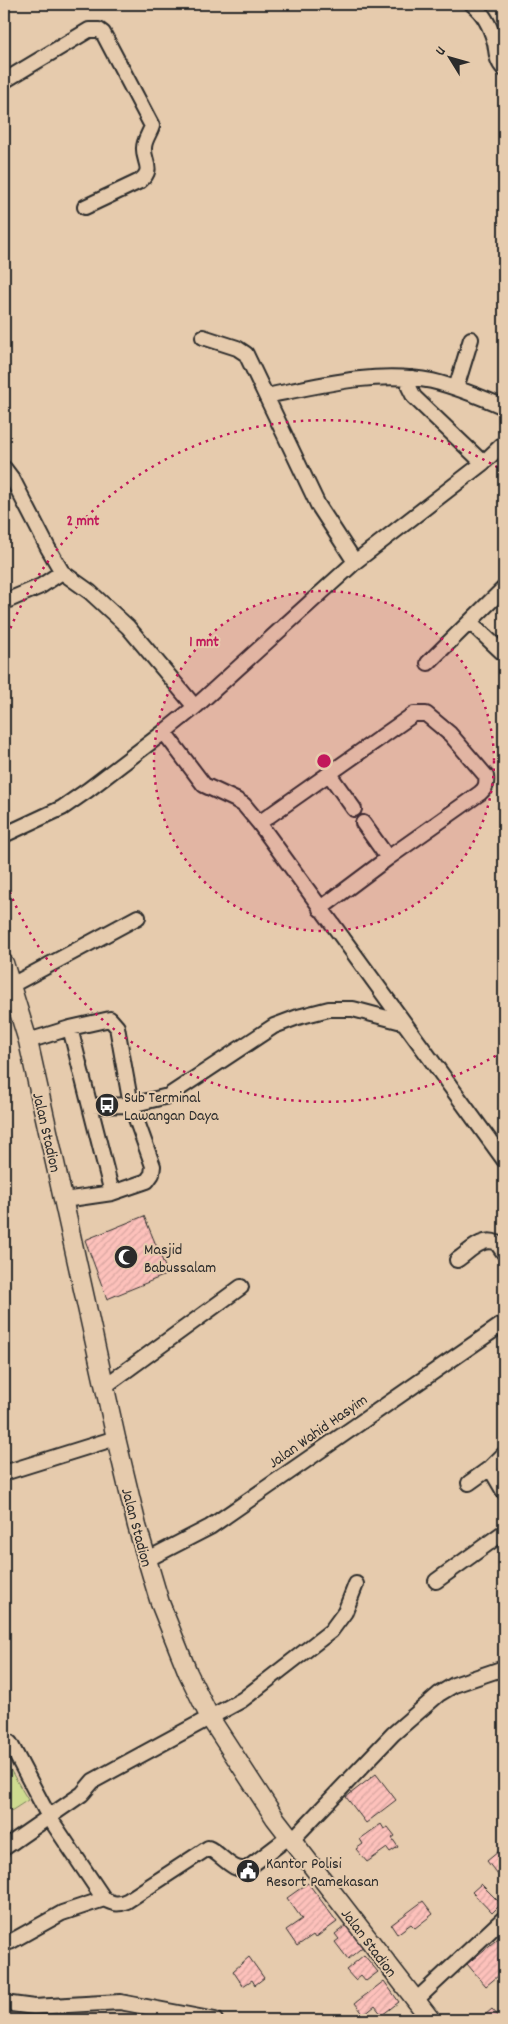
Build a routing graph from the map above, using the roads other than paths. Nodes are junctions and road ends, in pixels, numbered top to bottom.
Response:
1 (472, 4) edge
2 (504, 69) edge
3 (4, 81) edge
4 (85, 207) dead end
5 (203, 338) dead end
6 (471, 339) dead end
7 (412, 378) junction
8 (456, 388) junction
9 (267, 396) junction
10 (504, 407) edge
11 (504, 443) edge
12 (483, 463) junction
13 (4, 468) edge
14 (355, 562) junction
15 (62, 572) junction
16 (504, 588) edge
17 (4, 602) edge
18 (470, 622) junction
19 (504, 654) edge
20 (428, 663) dead end
21 (195, 707) junction
22 (164, 732) junction
23 (329, 774) junction
24 (354, 809) dead end
25 (363, 823) dead end
26 (259, 824) junction
27 (4, 835) edge
28 (388, 858) junction
29 (320, 909) junction
30 (138, 917) dead end
31 (4, 963) edge
32 (10, 986) junction
33 (11, 1012) edge
34 (402, 1022) junction
35 (70, 1028) junction
36 (28, 1041) junction
37 (131, 1105) junction
38 (91, 1106) junction
39 (504, 1160) edge
40 (112, 1194) junction
41 (64, 1200) junction
42 (504, 1253) edge
43 (457, 1260) dead end
44 (242, 1287) dead end
45 (504, 1323) edge
46 (105, 1386) junction
47 (116, 1438) junction
48 (504, 1454) edge
49 (490, 1468) junction
50 (4, 1473) edge
51 (469, 1483) dead end
52 (504, 1492) edge
53 (504, 1532) edge
54 (146, 1560) junction
55 (436, 1581) dead end
56 (356, 1584) dead end
57 (504, 1668) edge
58 (210, 1718) junction
59 (4, 1739) edge
60 (49, 1817) junction
61 (291, 1838) junction
62 (4, 1848) edge
63 (104, 1898) junction
64 (504, 1918) edge
65 (4, 1941) edge
66 (415, 2001) junction
67 (4, 2003) edge
68 (215, 2020) edge
69 (431, 2020) edge

1 - 2 street
3 - 4 street
5 - 9 street
6 - 8 street
7 - 8 street
7 - 9 street
7 - 12 street
8 - 10 street
9 - 14 street
11 - 12 street
12 - 14 street
13 - 15 street
14 - 21 street
15 - 17 street
15 - 21 street
16 - 18 street
18 - 19 street
18 - 20 street
21 - 22 street
22 - 26 street
22 - 27 street
23 - 24 street
23 - 26 street
23 - 28 street
25 - 28 street
26 - 29 street
28 - 29 street
29 - 34 street
30 - 32 street
31 - 32 main road, Jalan Stadion
32 - 33 main road, Jalan Stadion
33 - 36 main road, Jalan Stadion
34 - 37 street
34 - 39 street
35 - 36 street
35 - 37 street
35 - 38 street
36 - 41 main road, Jalan Stadion
37 - 38 street
37 - 40 street
38 - 40 street
40 - 41 street
41 - 46 main road, Jalan Stadion
42 - 43 street
44 - 46 street
45 - 54 street, Jalan Wahid Hasyim
46 - 47 main road, Jalan Stadion
47 - 50 street
47 - 54 main road, Jalan Stadion
48 - 49 street
49 - 51 street
49 - 52 street
53 - 55 street
54 - 58 main road, Jalan Stadion
56 - 58 street
57 - 61 street
58 - 60 street
58 - 61 main road, Jalan Stadion
59 - 60 street
60 - 62 street
60 - 63 street
61 - 63 street
61 - 66 main road, Jalan Stadion
63 - 65 street
64 - 66 street
66 - 69 main road, Jalan Stadion
67 - 68 street

